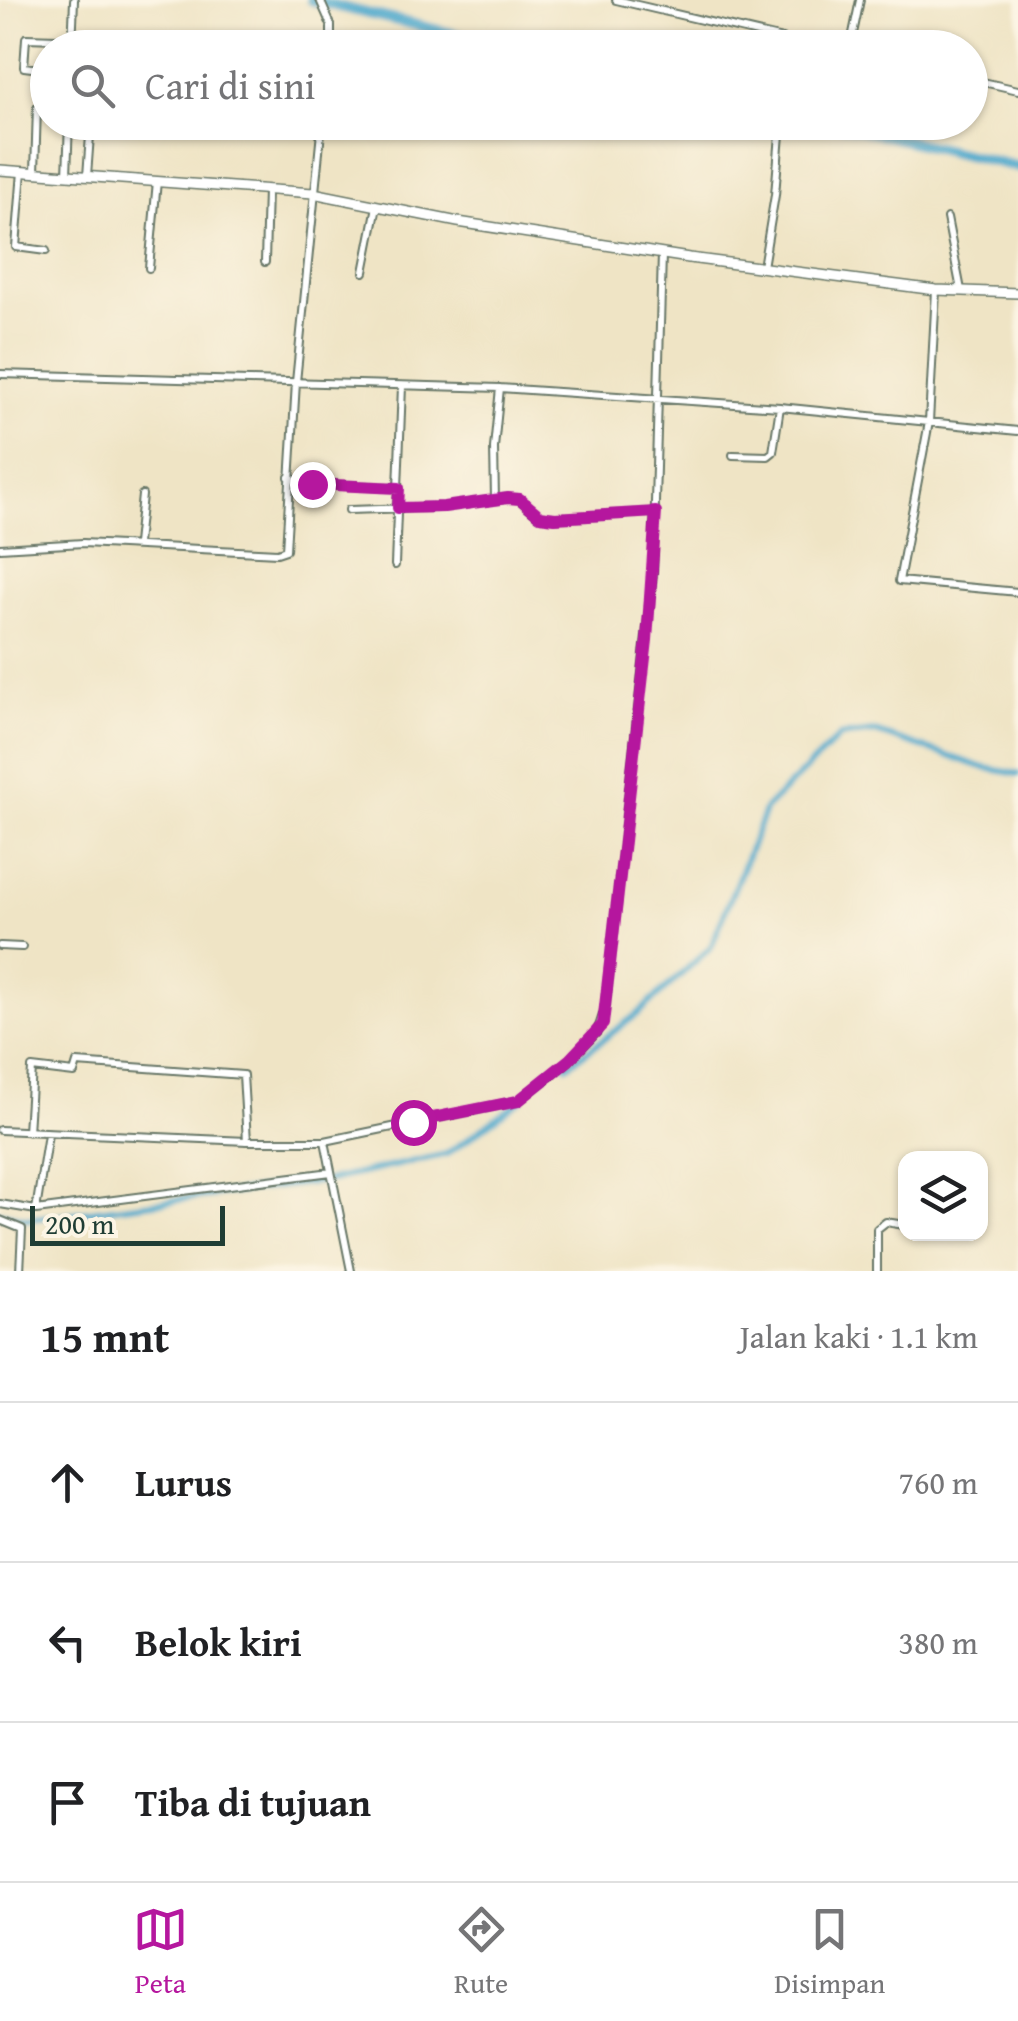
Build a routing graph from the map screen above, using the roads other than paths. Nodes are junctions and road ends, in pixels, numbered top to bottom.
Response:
1 (74, 0) edge
2 (320, 0) edge
3 (616, 0) edge
4 (860, 0) edge
5 (73, 30) edge
6 (331, 30) edge
7 (733, 30) edge
8 (854, 30) edge
9 (30, 38) edge
10 (30, 67) edge
11 (988, 84) edge
12 (1018, 90) edge
13 (35, 140) edge
14 (68, 140) edge
15 (91, 140) edge
16 (320, 140) edge
17 (779, 140) edge
18 (0, 170) edge
19 (22, 171) junction
20 (35, 172) junction
21 (67, 175) junction
22 (88, 176) junction
23 (158, 181) junction
24 (267, 188) junction
25 (314, 193) junction
26 (377, 204) junction
27 (947, 218) dead end
28 (46, 251) dead end
29 (662, 254) junction
30 (265, 262) dead end
31 (763, 267) junction
32 (149, 268) dead end
33 (364, 272) dead end
34 (936, 290) junction
35 (961, 290) junction
36 (1018, 293) edge
37 (0, 374) edge
38 (296, 382) junction
39 (402, 386) junction
40 (500, 388) junction
41 (659, 398) junction
42 (780, 408) junction
43 (929, 422) junction
44 (1018, 432) edge
45 (733, 455) dead end
46 (289, 477) junction
47 (399, 488) junction
48 (142, 495) dead end
49 (495, 499) junction
50 (398, 508) junction
51 (349, 510) dead end
52 (656, 512) junction
53 (137, 544) junction
54 (0, 548) edge
55 (395, 565) dead end
56 (1018, 592) edge
57 (0, 946) edge
58 (22, 947) dead end
59 (0, 1130) edge
60 (28, 1132) junction
61 (48, 1134) junction
62 (247, 1141) junction
63 (325, 1141) junction
64 (332, 1176) junction
65 (0, 1204) edge
66 (36, 1210) junction
67 (0, 1220) edge
68 (898, 1224) edge
69 (20, 1271) edge
70 (351, 1271) edge
71 (877, 1271) edge

1 - 5 street
2 - 6 street
3 - 7 street
4 - 8 street
9 - 10 street
11 - 12 street
13 - 20 street
14 - 21 street
15 - 22 street
16 - 25 street
17 - 31 street
18 - 19 street
19 - 20 street
19 - 28 street
20 - 21 street
21 - 22 street
22 - 23 street
23 - 24 street
23 - 32 street
24 - 25 street
24 - 30 street
25 - 26 street
25 - 38 street
26 - 29 street
26 - 33 street
27 - 35 street
29 - 31 street
29 - 41 street
31 - 34 street
34 - 35 street
34 - 43 street
35 - 36 street
37 - 38 street
38 - 39 street
38 - 46 street
39 - 40 street
39 - 47 street
40 - 41 street
40 - 49 street
41 - 42 street
41 - 52 street
42 - 43 street
42 - 45 street
43 - 44 street
43 - 56 street
46 - 47 street
46 - 53 street
47 - 50 street
48 - 53 street
49 - 50 street
49 - 52 street
50 - 51 street
50 - 55 street
52 - 63 street
53 - 54 street
57 - 58 street
59 - 60 street
60 - 61 street
60 - 62 street
61 - 62 street
61 - 66 street
62 - 63 street
63 - 64 street
64 - 66 street
64 - 70 street
65 - 66 street
67 - 69 street
68 - 71 street

